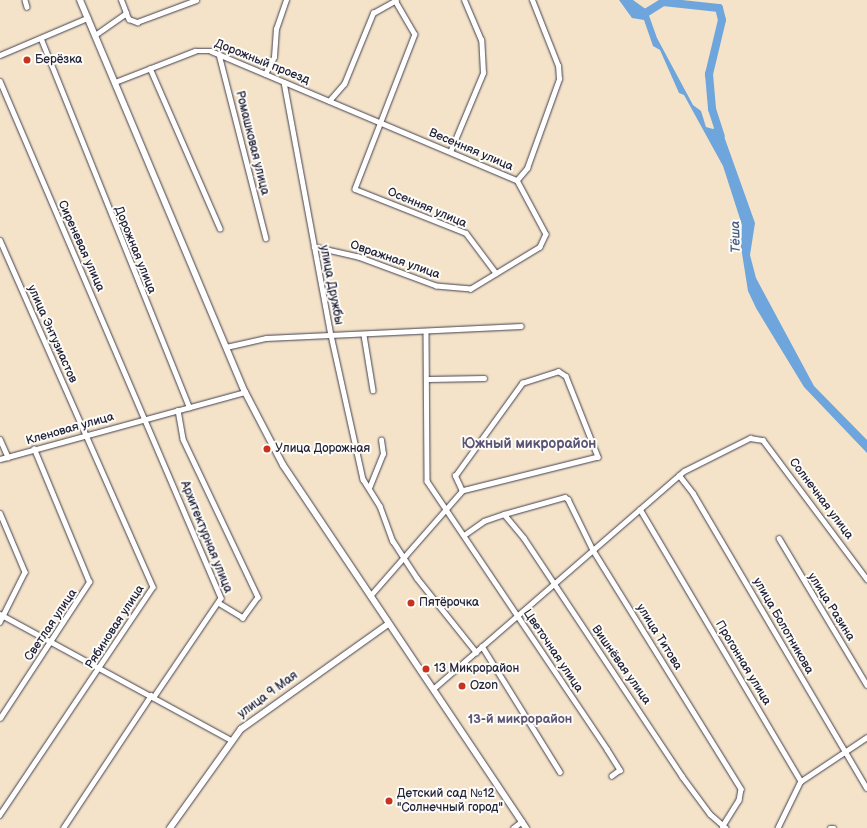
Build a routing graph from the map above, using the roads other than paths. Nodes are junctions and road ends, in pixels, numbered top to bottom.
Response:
1 (25, 0) edge
2 (80, 0) edge
3 (121, 0) edge
4 (196, 0) edge
5 (286, 0) edge
6 (395, 0) edge
7 (464, 0) edge
8 (532, 0) edge
9 (27, 7) dead end
10 (126, 13) junction
11 (87, 18) junction
12 (95, 35) junction
13 (40, 38) junction
14 (219, 54) junction
15 (0, 55) edge
16 (150, 68) junction
17 (265, 74) junction
18 (0, 81) edge
19 (115, 82) junction
20 (284, 82) junction
21 (329, 100) junction
22 (381, 122) junction
23 (450, 152) junction
24 (517, 180) junction
25 (220, 228) dead end
26 (546, 234) joint
27 (266, 238) dead end
28 (0, 240) edge
29 (314, 247) junction
30 (496, 273) junction
31 (521, 326) dead end
32 (426, 332) junction
33 (331, 335) junction
34 (364, 335) junction
35 (226, 347) junction
36 (484, 378) dead end
37 (429, 379) junction
38 (373, 390) dead end
39 (245, 392) junction
40 (189, 407) junction
41 (178, 410) junction
42 (146, 417) junction
43 (88, 434) junction
44 (0, 439) edge
45 (381, 440) dead end
46 (34, 449) junction
47 (8, 457) junction
48 (0, 459) edge
49 (679, 475) junction
50 (369, 488) junction
51 (462, 492) junction
52 (446, 508) junction
53 (640, 509) junction
54 (0, 512) edge
55 (504, 514) junction
56 (464, 535) junction
57 (779, 538) dead end
58 (593, 550) junction
59 (404, 558) junction
60 (867, 579) edge
61 (554, 585) junction
62 (370, 596) junction
63 (220, 604) junction
64 (2, 615) edge
65 (517, 616) junction
66 (0, 622) edge
67 (388, 624) junction
68 (52, 642) junction
69 (482, 646) junction
70 (476, 652) junction
71 (102, 668) junction
72 (867, 685) edge
73 (433, 689) junction
74 (153, 696) junction
75 (0, 718) edge
76 (867, 737) edge
77 (231, 740) junction
78 (844, 752) junction
79 (560, 772) dead end
80 (612, 776) dead end
81 (801, 780) junction
82 (867, 788) edge
83 (0, 815) edge
84 (522, 822) junction
85 (725, 827) edge
86 (63, 828) edge
87 (170, 828) edge
88 (512, 828) edge
89 (526, 828) edge
90 (778, 828) edge
91 (830, 828) edge
92 (834, 828) edge

1 - 9 street
2 - 11 main road
3 - 10 street
4 - 10 street
5 - 17 street
6 - 21 street
6 - 22 street
7 - 23 street
8 - 24 street
10 - 12 street
11 - 12 main road
11 - 13 street
12 - 19 main road
13 - 15 street
13 - 40 street, Дорожная улица
14 - 16 street, Дорожный проезд
14 - 17 street, Дорожный проезд
14 - 27 street, Ромашковая улица
16 - 19 street, Дорожный проезд
16 - 25 street
17 - 20 street, Дорожный проезд
18 - 42 street, Сиреневая улица
19 - 35 main road
20 - 21 street, Дорожный проезд
20 - 29 street, улица Дружбы
21 - 22 street, Дорожный проезд
22 - 23 street, Весенняя улица
22 - 30 street, Осенняя улица
23 - 24 street, Весенняя улица
24 - 26 street, Весенняя улица
26 - 30 street, Овражная улица
28 - 43 street, улица Энтузиастов
29 - 30 street, Овражная улица
29 - 33 street, улица Дружбы
31 - 32 street
32 - 34 street
32 - 37 street, Цветочная улица
33 - 34 street
33 - 35 street
33 - 50 street, улица Дружбы
34 - 38 street
35 - 39 main road
36 - 37 street
37 - 52 street, Цветочная улица
39 - 40 street, Кленовая улица
39 - 62 main road
40 - 41 street, Кленовая улица
41 - 42 street, Кленовая улица
41 - 63 street
42 - 43 street, Кленовая улица
42 - 63 street, Архитектурная улица
43 - 46 street, Кленовая улица
43 - 71 street, Рябиновая улица
44 - 47 street
45 - 50 street
46 - 47 street, Кленовая улица
46 - 68 street, Светлая улица
47 - 48 street, Кленовая улица
49 - 53 street
49 - 60 street, Солнечная улица
49 - 78 street, улица Болотникова
50 - 59 street, улица Дружбы
51 - 51 street
51 - 52 street
52 - 56 street, Цветочная улица
52 - 59 street
53 - 58 street
53 - 81 street, Прогонная улица
54 - 64 street
55 - 56 street
55 - 58 street, улица Титова
55 - 61 street, Вишнёвая улица
56 - 65 street, Цветочная улица
57 - 72 street, улица Разина
58 - 61 street
58 - 85 street, улица Титова
59 - 62 street
59 - 70 street, улица Дружбы
61 - 65 street
61 - 85 street, Вишнёвая улица
62 - 67 main road
63 - 74 street, Архитектурная улица
64 - 66 street
64 - 68 street
65 - 69 street
65 - 80 street, Цветочная улица
67 - 73 main road
67 - 77 main road, улица 9 Мая
68 - 71 street
68 - 75 street, Светлая улица
69 - 70 street
69 - 79 street
70 - 73 street
71 - 74 street
71 - 83 street, Рябиновая улица
73 - 84 main road
74 - 77 street
74 - 86 street, Архитектурная улица
76 - 78 street
77 - 87 main road, улица 9 Мая
78 - 81 street
78 - 82 street, улица Болотникова
81 - 90 street
84 - 88 street
84 - 89 main road
91 - 92 street

